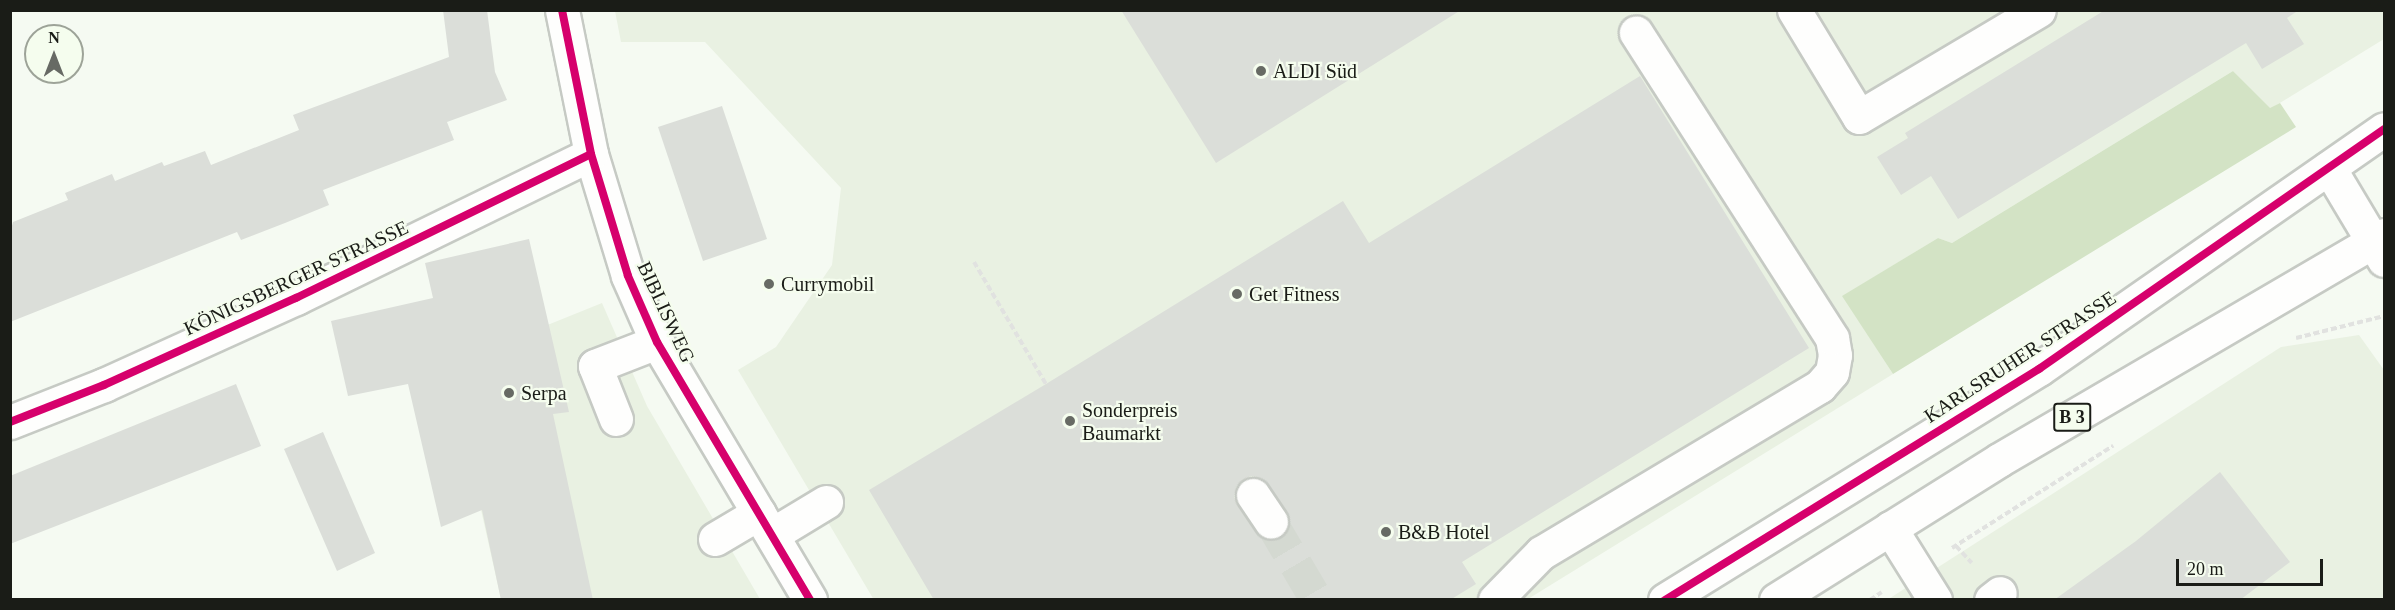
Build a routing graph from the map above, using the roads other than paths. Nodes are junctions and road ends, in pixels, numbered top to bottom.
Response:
1 (562, 10) edge
2 (1794, 10) edge
3 (2039, 10) edge
4 (1636, 33) dead end
5 (2385, 129) edge
6 (591, 154) junction
7 (2329, 168) junction
8 (2381, 245) edge
9 (657, 342) junction
10 (616, 419) dead end
11 (10, 422) edge
12 (1253, 495) dead end
13 (826, 502) dead end
14 (1271, 522) tunnel mouth
15 (766, 524) junction
16 (1890, 528) junction
17 (716, 539) dead end
18 (801, 596) edge
19 (1495, 600) edge
20 (1665, 600) edge
21 (1776, 600) edge
22 (1935, 600) edge

1 - 6 main road, BIBLISWEG
2 - 3 main road
4 - 19 main road
5 - 7 main road, KARLSRUHER STRASSE
6 - 9 main road, BIBLISWEG
6 - 11 main road, KÖNIGSBERGER STRASSE
7 - 8 main road
7 - 20 main road, KARLSRUHER STRASSE
8 - 16 main road, B 3
9 - 10 main road
9 - 15 main road, BIBLISWEG
12 - 14 main road
13 - 15 main road
15 - 17 main road
15 - 18 main road, BIBLISWEG
16 - 21 main road, B 3
16 - 22 main road

